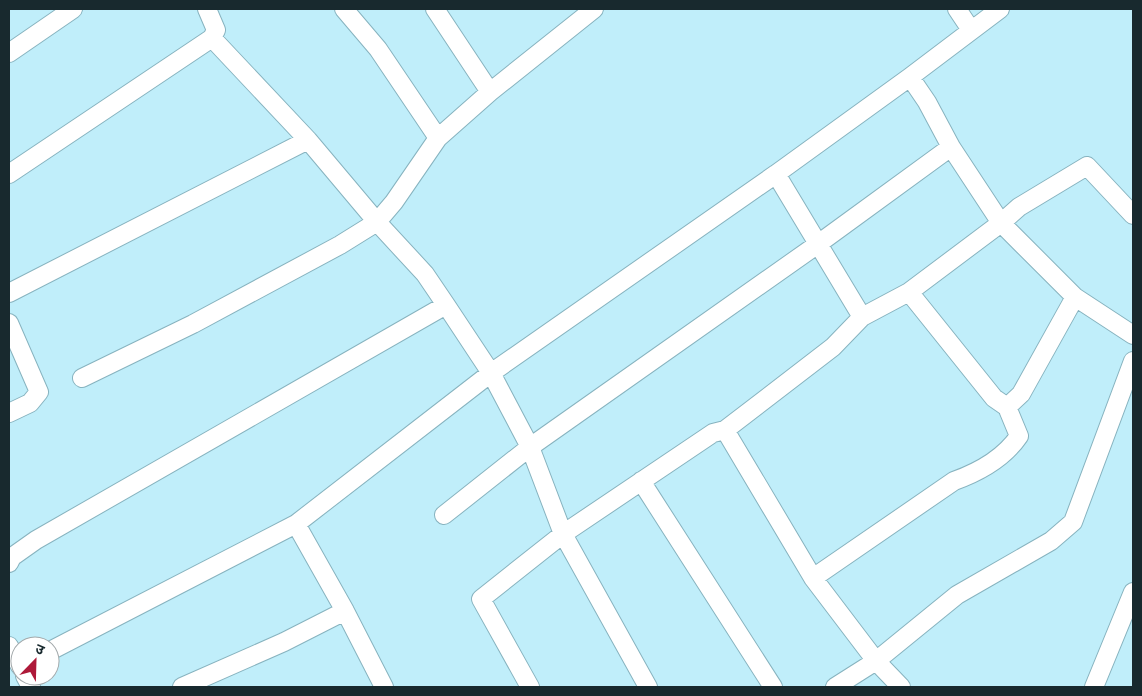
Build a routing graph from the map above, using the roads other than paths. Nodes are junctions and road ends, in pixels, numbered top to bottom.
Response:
1 (73, 9) edge
2 (208, 9) edge
3 (344, 9) edge
4 (436, 9) edge
5 (594, 9) edge
6 (957, 9) edge
7 (1000, 9) edge
8 (971, 30) junction
9 (212, 38) junction
10 (9, 53) edge
11 (910, 77) junction
12 (490, 92) junction
13 (438, 138) junction
14 (308, 140) junction
15 (951, 147) junction
16 (9, 174) edge
17 (776, 174) junction
18 (1133, 215) edge
19 (377, 222) junction
20 (1001, 223) junction
21 (818, 244) junction
22 (910, 292) junction
23 (9, 293) edge
24 (1075, 298) junction
25 (446, 305) junction
26 (862, 317) junction
27 (9, 323) edge
28 (1133, 335) edge
29 (1133, 361) edge
30 (491, 373) junction
31 (82, 378) dead end
32 (1007, 407) junction
33 (9, 413) edge
34 (725, 430) junction
35 (530, 447) junction
36 (641, 481) junction
37 (444, 515) dead end
38 (296, 524) junction
39 (563, 534) junction
40 (9, 563) edge
41 (813, 578) junction
42 (1133, 592) edge
43 (345, 611) junction
44 (60, 646) edge
45 (876, 660) junction
46 (182, 687) edge
47 (384, 687) edge
48 (530, 687) edge
49 (648, 687) edge
50 (773, 687) edge
51 (835, 687) edge
52 (901, 687) edge
53 (1094, 687) edge

1 - 10 street
2 - 9 street
3 - 13 street
4 - 12 street
5 - 12 street
6 - 8 street
7 - 8 street
8 - 11 street
9 - 14 street
9 - 16 street
11 - 15 street
11 - 17 street
12 - 13 street
13 - 19 street
14 - 19 street
14 - 23 street
15 - 20 street
15 - 21 street
17 - 21 street
17 - 30 street
18 - 20 street
19 - 25 street
19 - 31 street
20 - 22 street
20 - 24 street
21 - 26 street
21 - 35 street
22 - 26 street
22 - 32 street
24 - 28 street
24 - 32 street
25 - 30 street
25 - 40 street
26 - 34 street
27 - 33 street
29 - 45 street
30 - 35 street
30 - 38 street
32 - 41 street
34 - 36 street
34 - 41 street
35 - 37 street
35 - 39 street
36 - 39 street
36 - 50 street
38 - 43 street
38 - 44 street
39 - 48 street
39 - 49 street
41 - 45 street
42 - 53 street
43 - 46 street
43 - 47 street
45 - 51 street
45 - 52 street

